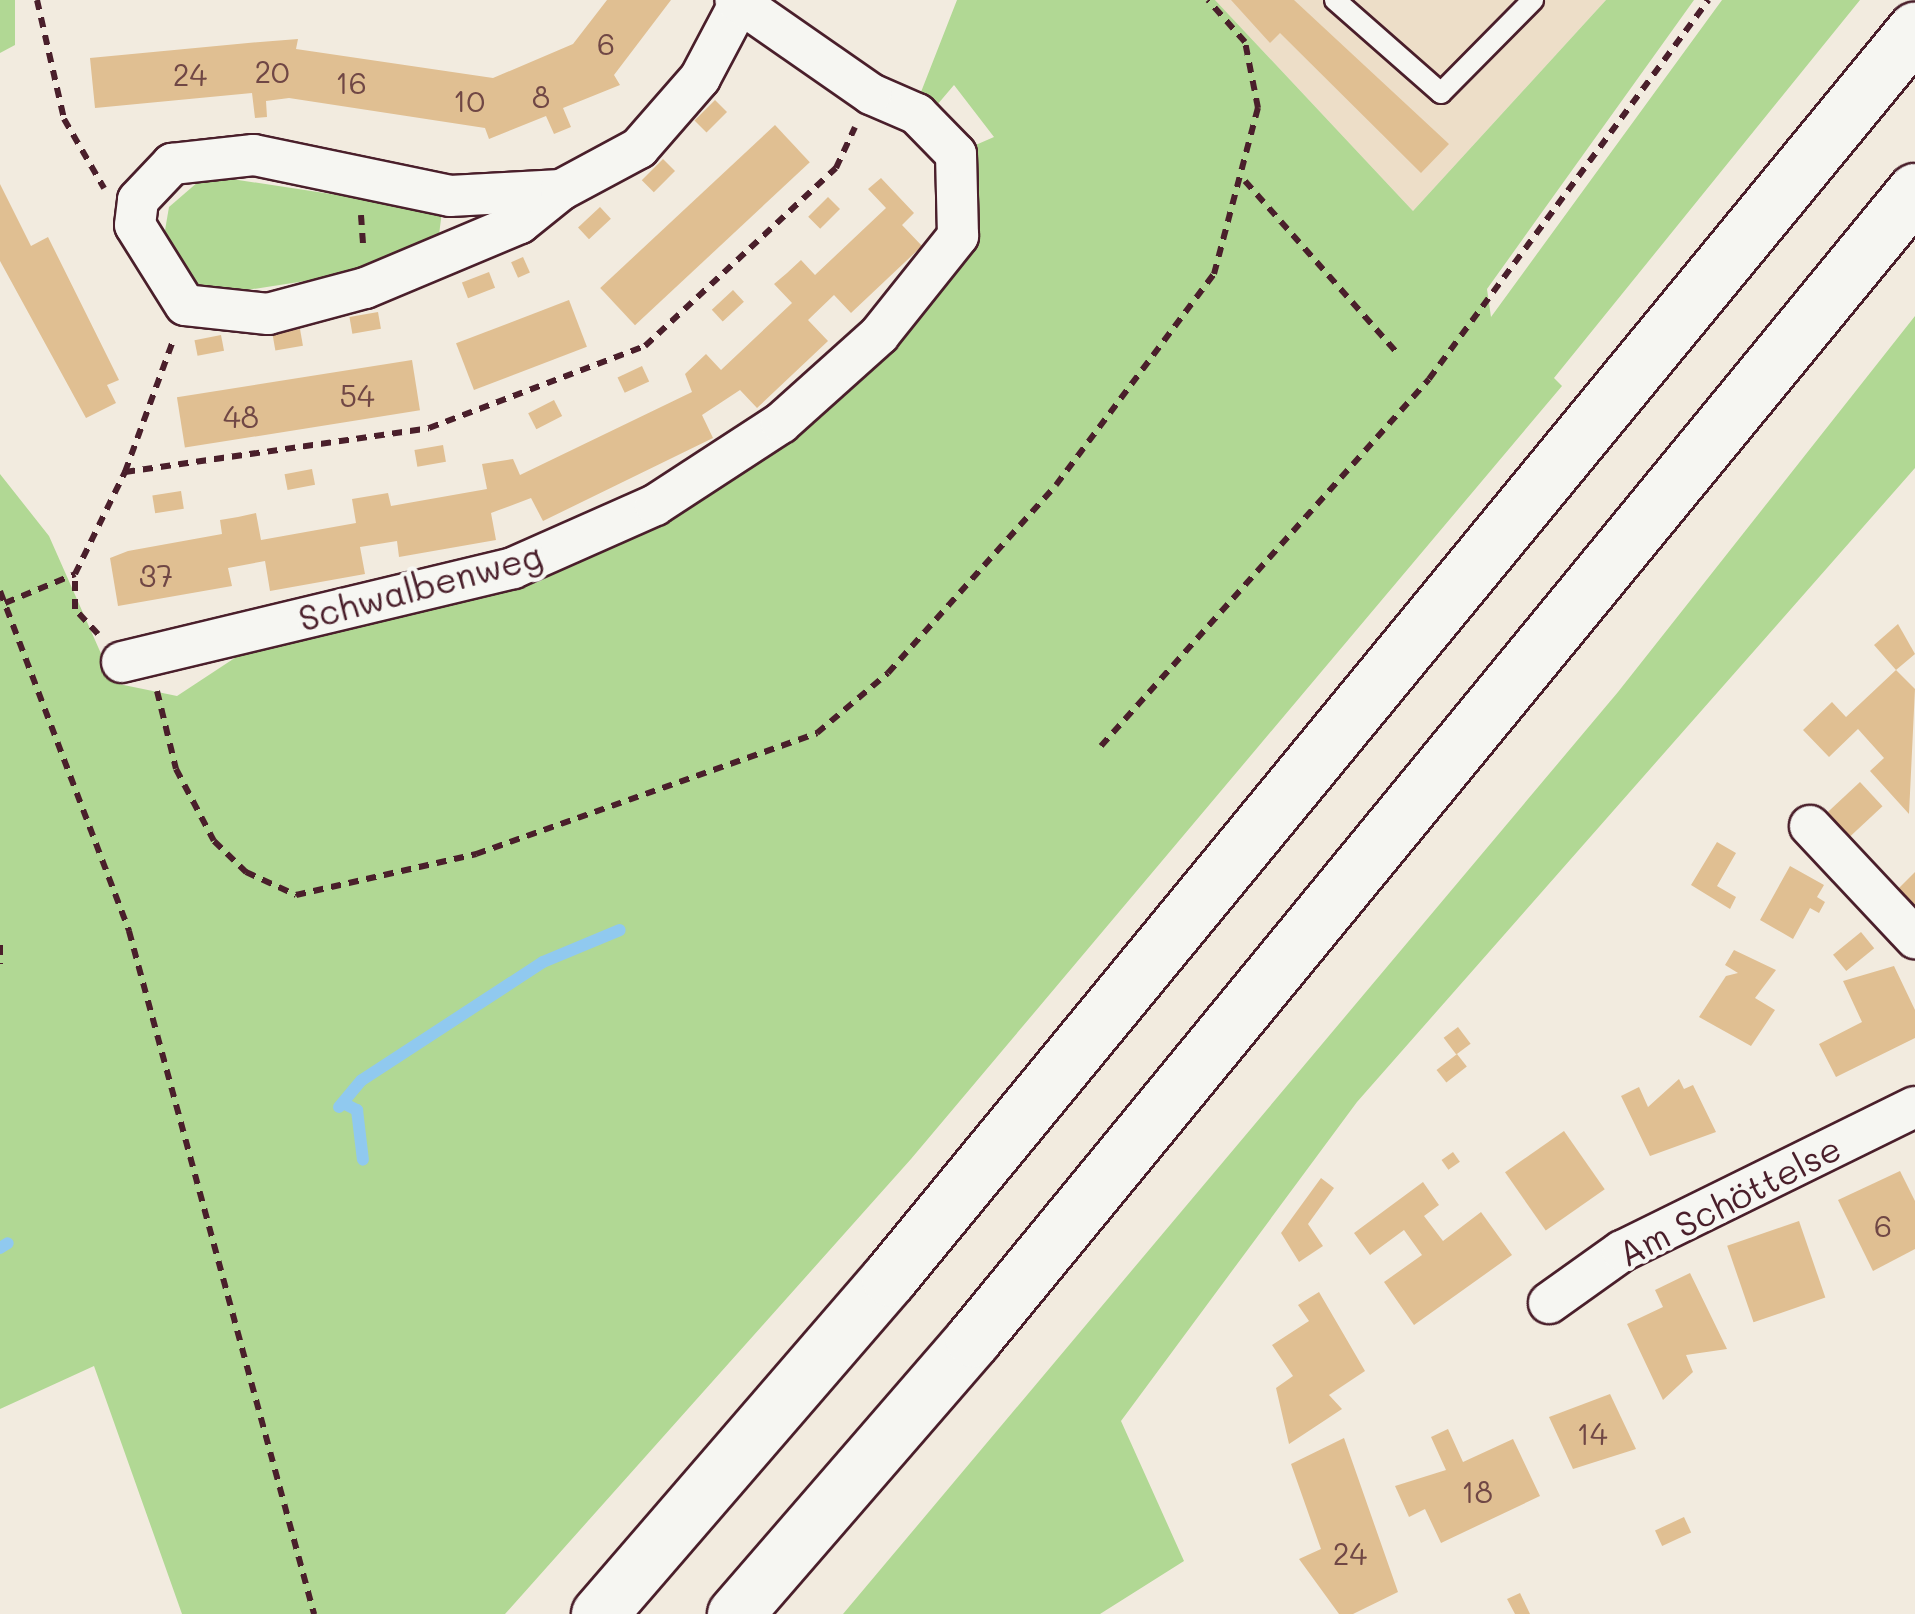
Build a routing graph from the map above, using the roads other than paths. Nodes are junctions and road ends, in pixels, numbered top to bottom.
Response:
1 (1335, 0) edge
2 (1533, 0) edge
3 (737, 4) edge
4 (1915, 30) edge
5 (561, 190) junction
6 (1915, 190) edge
7 (122, 662) road end
8 (1810, 826) dead end
9 (1915, 938) edge
10 (1915, 1108) edge
11 (1549, 1303) dead end
12 (599, 1614) edge
13 (734, 1614) edge

1 - 2 lane
3 - 5 street, Schwalbenweg
3 - 7 street, Schwalbenweg
4 - 12 highway
5 - 5 street, Schwalbenweg
6 - 13 highway
8 - 9 street
10 - 11 street, Am Schöttelse

